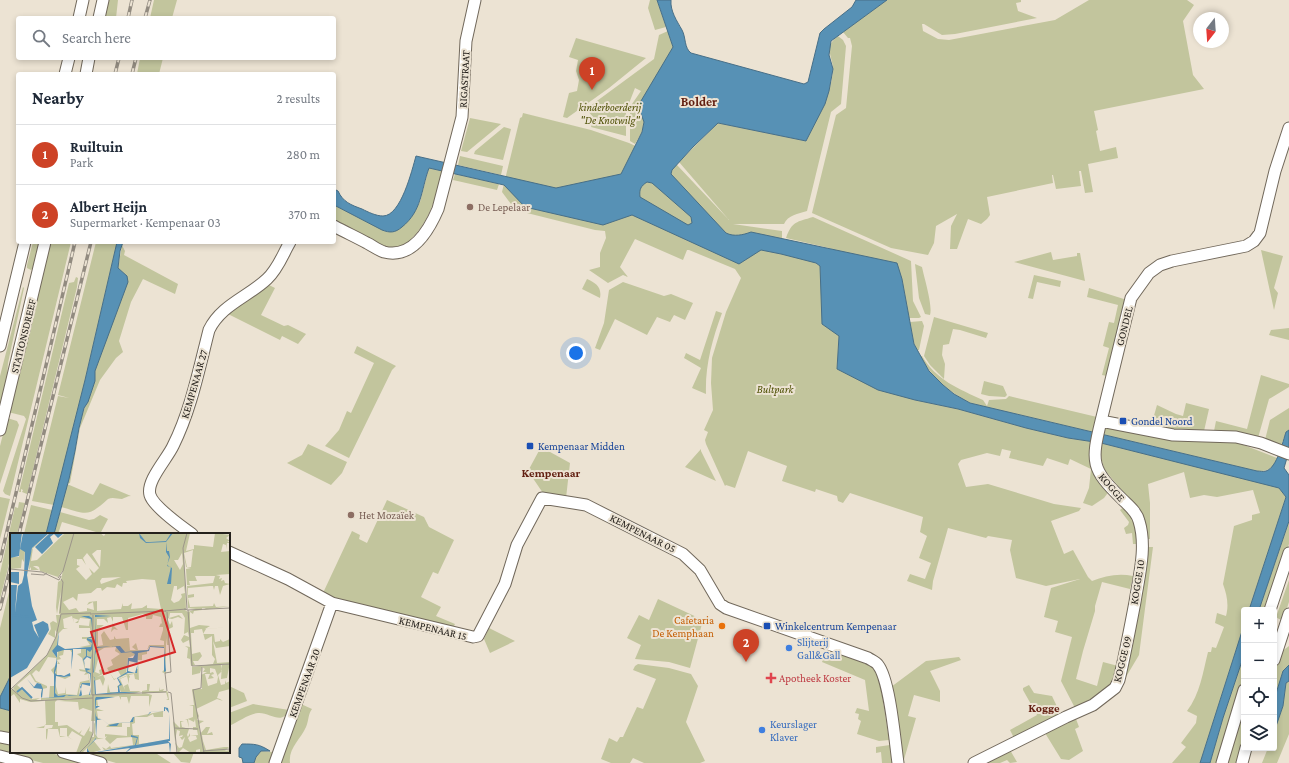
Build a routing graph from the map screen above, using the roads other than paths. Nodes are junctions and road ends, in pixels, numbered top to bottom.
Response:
1 (83, 0) edge
2 (103, 0) edge
3 (475, 0) edge
4 (79, 16) edge
5 (99, 16) edge
6 (68, 60) edge
7 (89, 60) edge
8 (66, 72) edge
9 (86, 72) edge
10 (1289, 128) edge
11 (336, 227) edge
12 (25, 244) edge
13 (45, 244) edge
14 (289, 244) edge
15 (0, 346) edge
16 (1100, 424) junction
17 (0, 430) edge
18 (1289, 454) edge
19 (542, 498) joint
20 (191, 533) edge
21 (1143, 543) joint
22 (230, 552) edge
23 (1289, 553) edge
24 (332, 603) junction
25 (1271, 607) edge
26 (1289, 614) edge
27 (1131, 621) joint
28 (1282, 633) edge
29 (1277, 650) edge
30 (1241, 700) edge
31 (0, 737) edge
32 (10, 739) edge
33 (1245, 751) edge
34 (66, 753) edge
35 (0, 756) edge
36 (27, 763) edge
37 (101, 763) edge
38 (275, 763) edge
39 (898, 763) edge
40 (974, 763) edge
41 (1222, 763) edge
42 (1242, 763) edge

1 - 4 street
2 - 5 street
3 - 11 street, RIGASTRAAT
6 - 8 street
7 - 9 street
10 - 16 street, GONDEL
12 - 15 street, STATIONSDREEF
13 - 17 street, STATIONSDREEF
14 - 20 street, KEMPENAAR 27
16 - 18 street
16 - 21 street, KOGGE
19 - 24 street, KEMPENAAR 15
19 - 39 street, KEMPENAAR 05
21 - 27 street, KOGGE 10
22 - 24 street
23 - 25 street
24 - 38 street, KEMPENAAR 20
26 - 28 street
27 - 40 street, KOGGE 09
28 - 29 street
30 - 41 street
31 - 32 street
33 - 42 street
34 - 37 street
35 - 36 street

